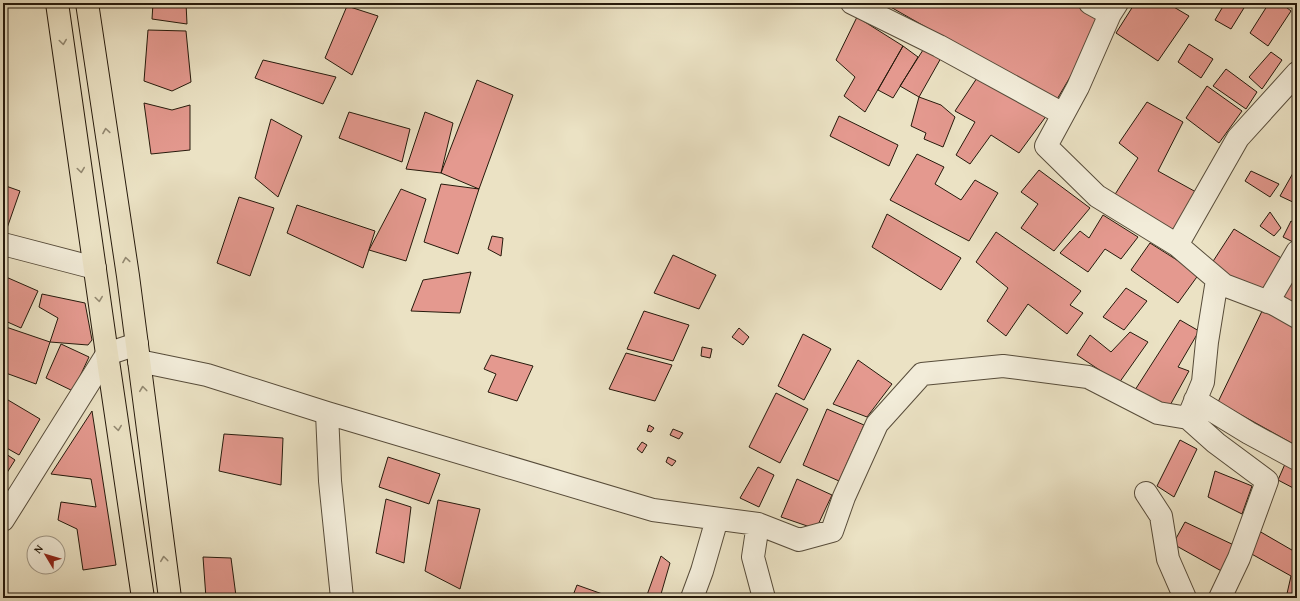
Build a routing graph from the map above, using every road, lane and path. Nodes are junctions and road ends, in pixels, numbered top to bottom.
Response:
1 (57, 3) edge
2 (87, 3) edge
3 (852, 3) edge
4 (1090, 3) edge
5 (1113, 9) edge
6 (1295, 78) edge
7 (1063, 114) junction
8 (3, 244) edge
9 (1177, 245) junction
10 (1297, 252) edge
11 (95, 268) junction
12 (1217, 280) junction
13 (1268, 302) junction
14 (1297, 317) edge
15 (138, 353) junction
16 (107, 354) junction
17 (1192, 409) junction
18 (327, 413) junction
19 (1297, 459) edge
20 (1146, 493) dead end
21 (6, 509) edge
22 (717, 519) junction
23 (758, 524) junction
24 (757, 571) junction
25 (143, 598) edge
26 (170, 598) edge
27 (342, 598) edge
28 (692, 598) edge
29 (764, 598) edge
30 (780, 598) edge
31 (1184, 598) edge
32 (1220, 598) edge

1 -> 11 main road
15 -> 2 main road
3 - 7 street
4 - 5 street
5 - 7 street
6 - 9 street
7 - 9 street
8 - 11 street
9 - 12 street
10 - 13 street
11 -> 16 main road
12 - 13 street
12 - 17 street
13 - 14 street
15 - 16 street
15 - 18 street
26 -> 15 main road
16 - 21 street
16 -> 25 main road
17 - 19 street
17 - 23 street
17 - 32 street
18 - 22 street
18 - 27 street
20 - 31 street
22 - 23 street
22 - 28 street
23 - 24 street
24 - 29 street
24 - 30 street

